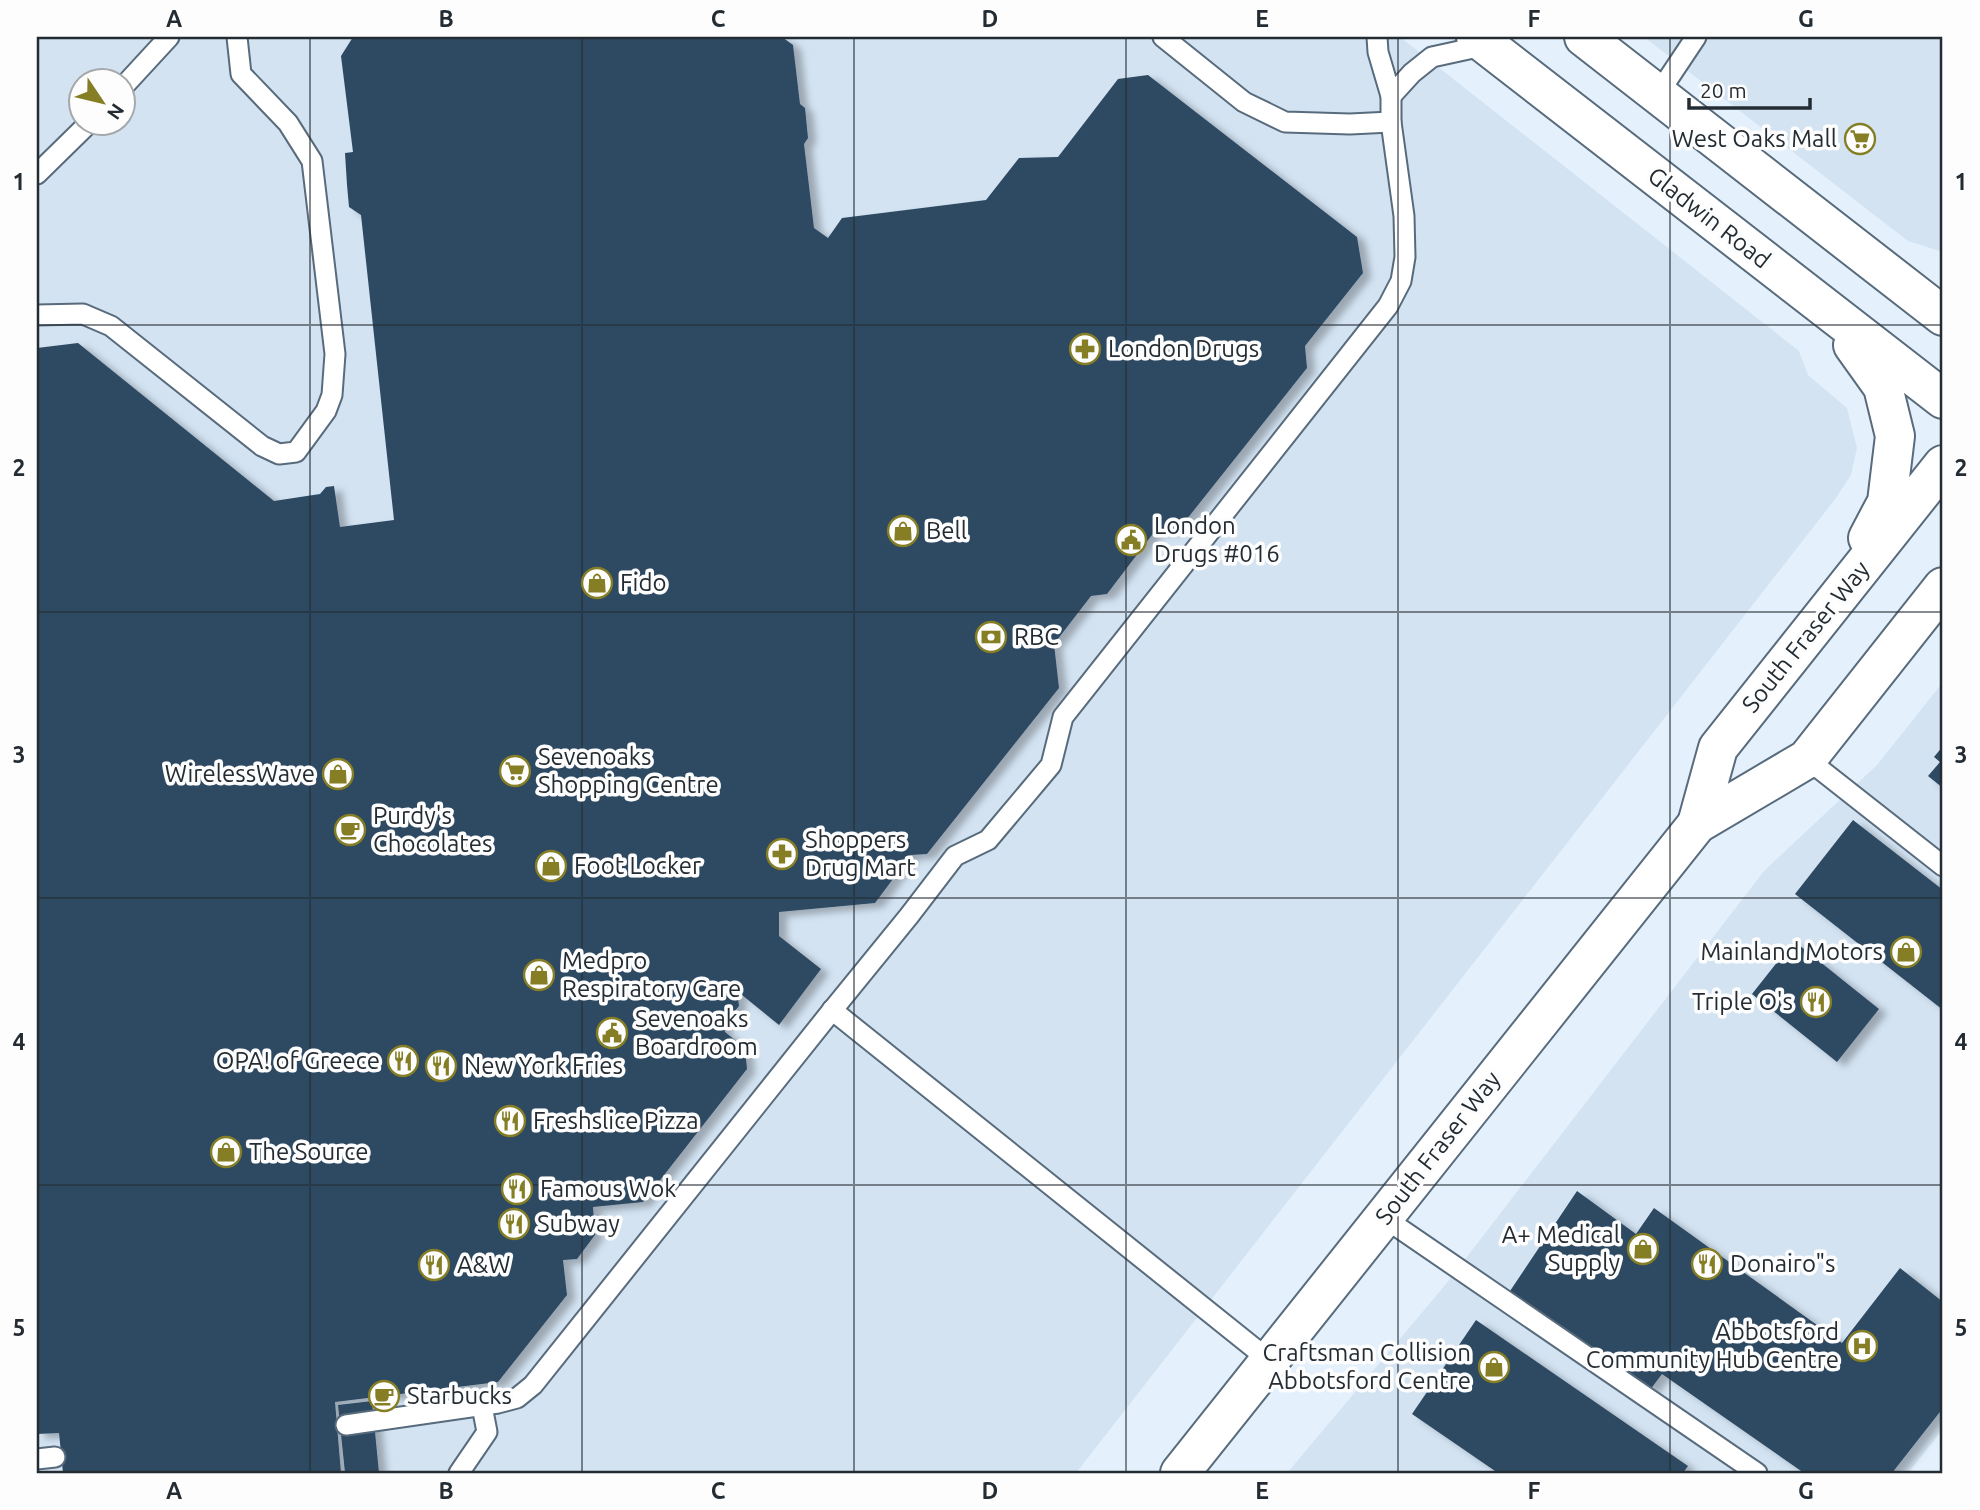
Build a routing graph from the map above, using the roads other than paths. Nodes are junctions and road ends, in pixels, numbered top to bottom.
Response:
1 (169, 37) edge
2 (237, 37) edge
3 (1163, 37) edge
4 (1377, 37) edge
5 (1584, 37) edge
6 (1696, 37) edge
7 (1482, 41) edge
8 (136, 73) edge
9 (1657, 94) junction
10 (1391, 96) junction
11 (1391, 122) junction
12 (76, 136) edge
13 (37, 174) edge
14 (1877, 265) junction
15 (1943, 289) edge
16 (1831, 313) junction
17 (37, 315) edge
18 (1943, 316) edge
19 (1943, 399) edge
20 (1943, 465) edge
21 (1943, 587) edge
22 (1838, 596) junction
23 (1943, 616) edge
24 (1900, 640) junction
25 (1807, 758) junction
26 (1697, 824) junction
27 (1943, 866) edge
28 (832, 1010) junction
29 (1383, 1217) junction
30 (1269, 1360) junction
31 (482, 1406) junction
32 (346, 1424) dead end
33 (459, 1473) edge
34 (1181, 1473) edge
35 (1757, 1473) edge

1 - 8 lane
2 - 17 lane
3 - 11 lane
4 - 10 lane
5 - 9 main road
6 - 9 lane
7 - 10 lane
7 - 16 main road, Gladwin Road
9 - 14 main road
10 - 11 lane
11 - 28 lane
12 - 13 lane
14 - 15 main road
14 - 18 main road
16 - 19 main road, Gladwin Road
16 - 22 main road
20 - 22 main road, South Fraser Way
21 - 24 main road, South Fraser Way
22 - 26 main road, South Fraser Way
23 - 24 main road
24 - 25 main road, South Fraser Way
25 - 26 main road, South Fraser Way
25 - 27 lane
26 - 29 main road, South Fraser Way
28 - 30 lane
28 - 31 lane
29 - 30 main road, South Fraser Way
29 - 35 lane
30 - 34 main road, South Fraser Way
31 - 32 lane
31 - 33 lane

